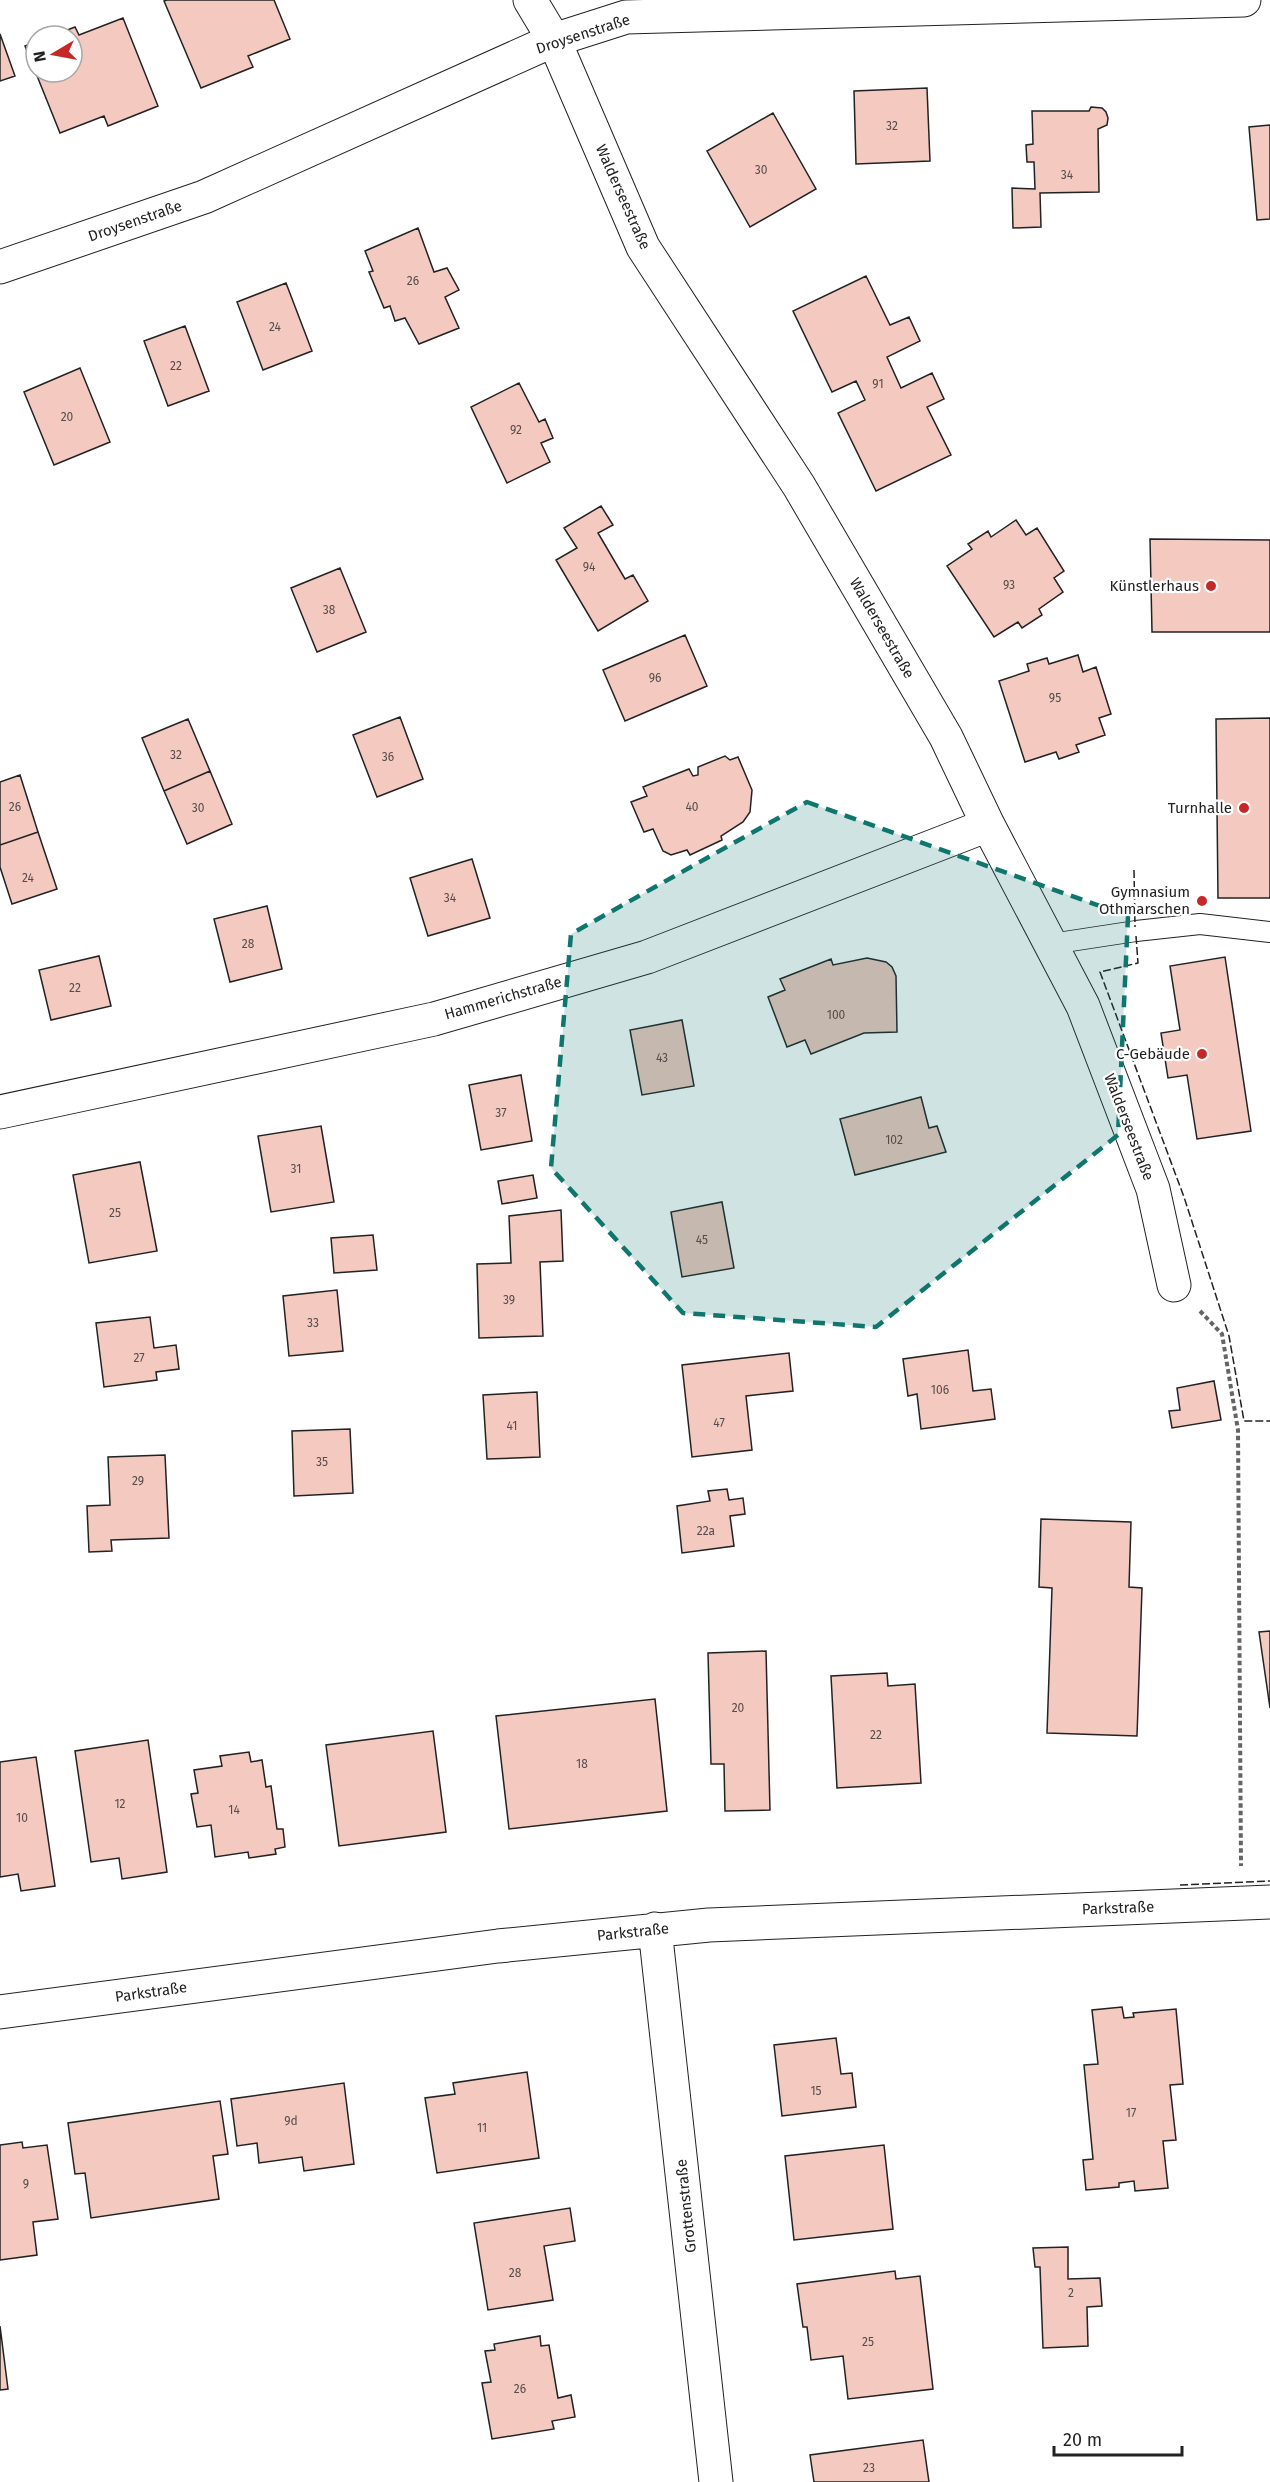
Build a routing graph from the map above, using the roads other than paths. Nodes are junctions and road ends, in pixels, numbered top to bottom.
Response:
1 (530, 0) edge
2 (1244, 0) edge
3 (890, 4) edge
4 (554, 40) junction
5 (0, 267) edge
6 (988, 825) junction
7 (1270, 932) edge
8 (1051, 944) junction
9 (0, 1113) edge
10 (1174, 1285) road end
11 (1270, 1902) edge
12 (655, 1929) junction
13 (0, 2012) edge
14 (716, 2482) edge

1 - 4 street, Walderseestraße
2 - 3 street, Droysenstraße
3 - 4 street, Droysenstraße
4 - 5 street, Droysenstraße
4 - 6 street, Walderseestraße
6 - 8 street, Walderseestraße
6 - 9 street, Hammerichstraße
7 - 8 lane
8 - 10 street, Walderseestraße
11 - 12 street, Parkstraße
12 - 13 street, Parkstraße
12 - 14 street, Grottenstraße

